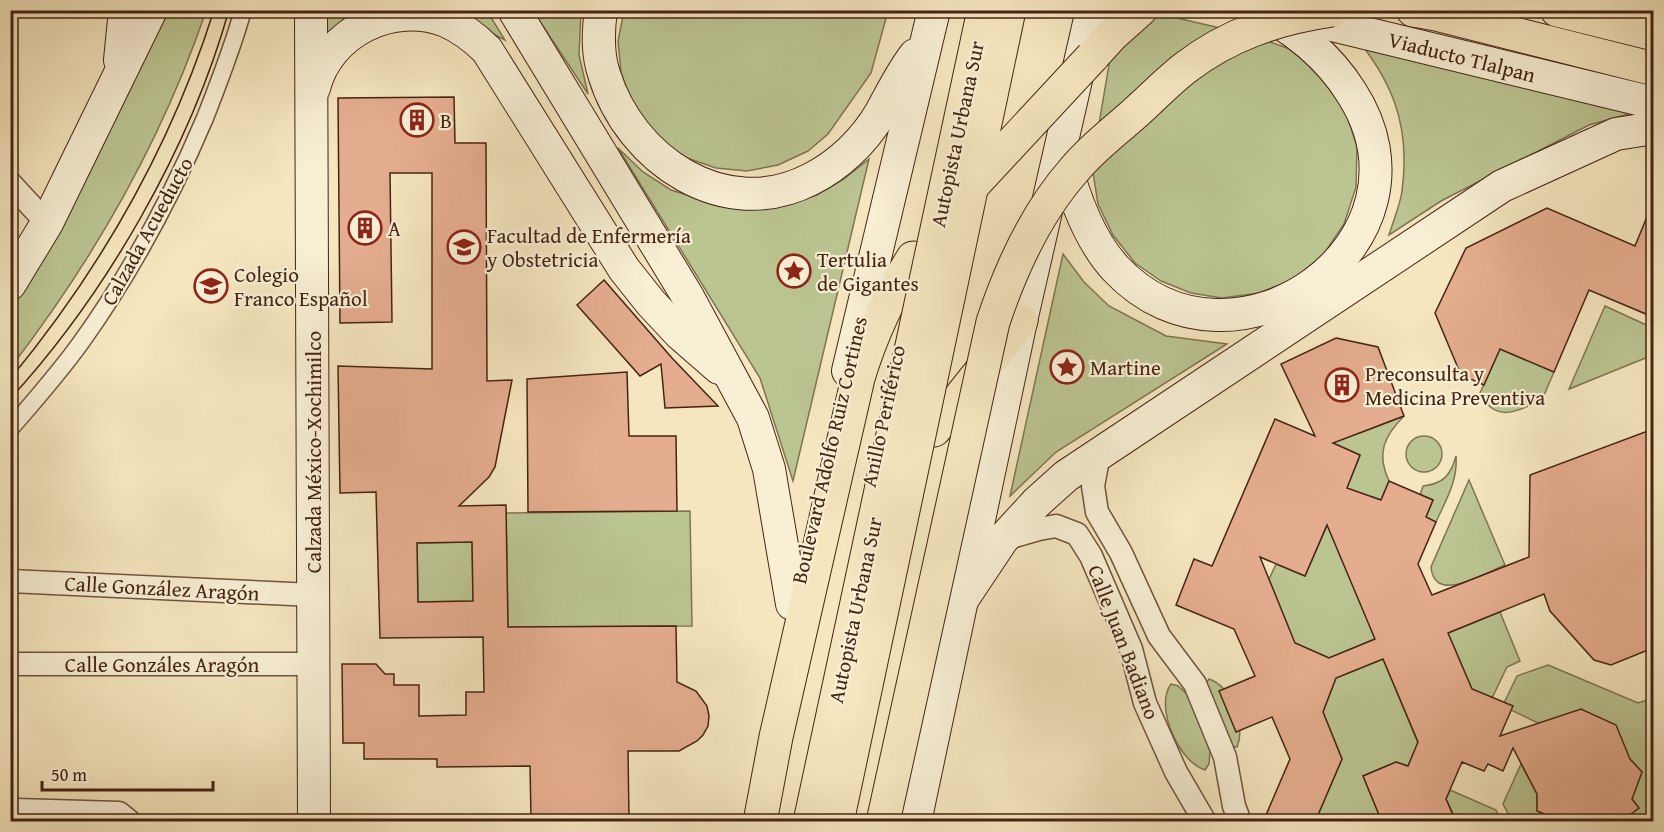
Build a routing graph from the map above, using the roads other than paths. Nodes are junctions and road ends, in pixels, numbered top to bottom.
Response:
1 (125, 10) edge
2 (151, 10) edge
3 (243, 10) edge
4 (311, 10) edge
5 (514, 10) edge
6 (601, 10) edge
7 (969, 10) edge
8 (984, 10) edge
9 (1009, 10) edge
10 (1023, 10) edge
11 (1092, 10) edge
12 (1140, 10) edge
13 (1256, 10) edge
14 (1271, 10) edge
15 (1332, 10) edge
16 (1413, 10) edge
17 (1557, 10) edge
18 (930, 25) edge
19 (1653, 34) edge
20 (1653, 69) edge
21 (118, 79) junction
22 (311, 97) junction
23 (1653, 103) edge
24 (1653, 129) edge
25 (1061, 148) junction
26 (10, 183) edge
27 (47, 223) junction
28 (10, 284) edge
29 (1021, 321) junction
30 (734, 381) junction
31 (10, 429) edge
32 (934, 430) junction
33 (1099, 453) junction
34 (1002, 540) junction
35 (10, 581) edge
36 (313, 595) junction
37 (962, 600) junction
38 (792, 604) junction
39 (10, 664) edge
40 (314, 664) junction
41 (16, 810) dead end
42 (1237, 814) edge
43 (1204, 820) edge
44 (129, 822) edge
45 (314, 822) edge
46 (750, 822) edge
47 (760, 822) edge
48 (794, 822) edge
49 (810, 822) edge
50 (837, 822) edge
51 (852, 822) edge
52 (883, 822) edge
53 (915, 822) edge

1 - 21 main road
2 - 21 main road
3 - 31 street, Calzada Acueducto
4 - 22 main road, Calzada México-Xochimilco
5 - 30 main road
6 - 18 main road
7 - 48 highway, Anillo Periférico
8 - 49 highway, Autopista Urbana Sur, bridge
9 - 50 highway, Autopista Urbana Sur, bridge
10 - 32 highway
11 - 25 main road
12 - 47 highway, bridge
13 - 25 main road
14 - 23 main road, Viaducto Tlalpan
15 - 52 highway, bridge
16 - 20 highway
17 - 19 highway
18 - 38 main road, Boulevard Adolfo Ruiz Cortines
21 - 27 main road
22 - 30 main road
22 - 36 main road, Calzada México-Xochimilco
24 - 33 main road
25 - 29 main road
26 - 27 street
27 - 28 main road
29 - 32 highway
29 - 37 main road
30 - 38 main road
32 - 51 highway
33 - 34 main road
33 - 42 street, Calle Juan Badiano
34 - 37 main road
34 - 43 street, Calle Juan Badiano
35 - 36 street, Calle González Aragón
36 - 40 main road, Calzada México-Xochimilco
37 - 53 main road
38 - 46 main road, Boulevard Adolfo Ruiz Cortines
39 - 40 street, Calle Gonzáles Aragón
40 - 45 main road, Calzada México-Xochimilco
41 - 44 street
42 - 43 street

